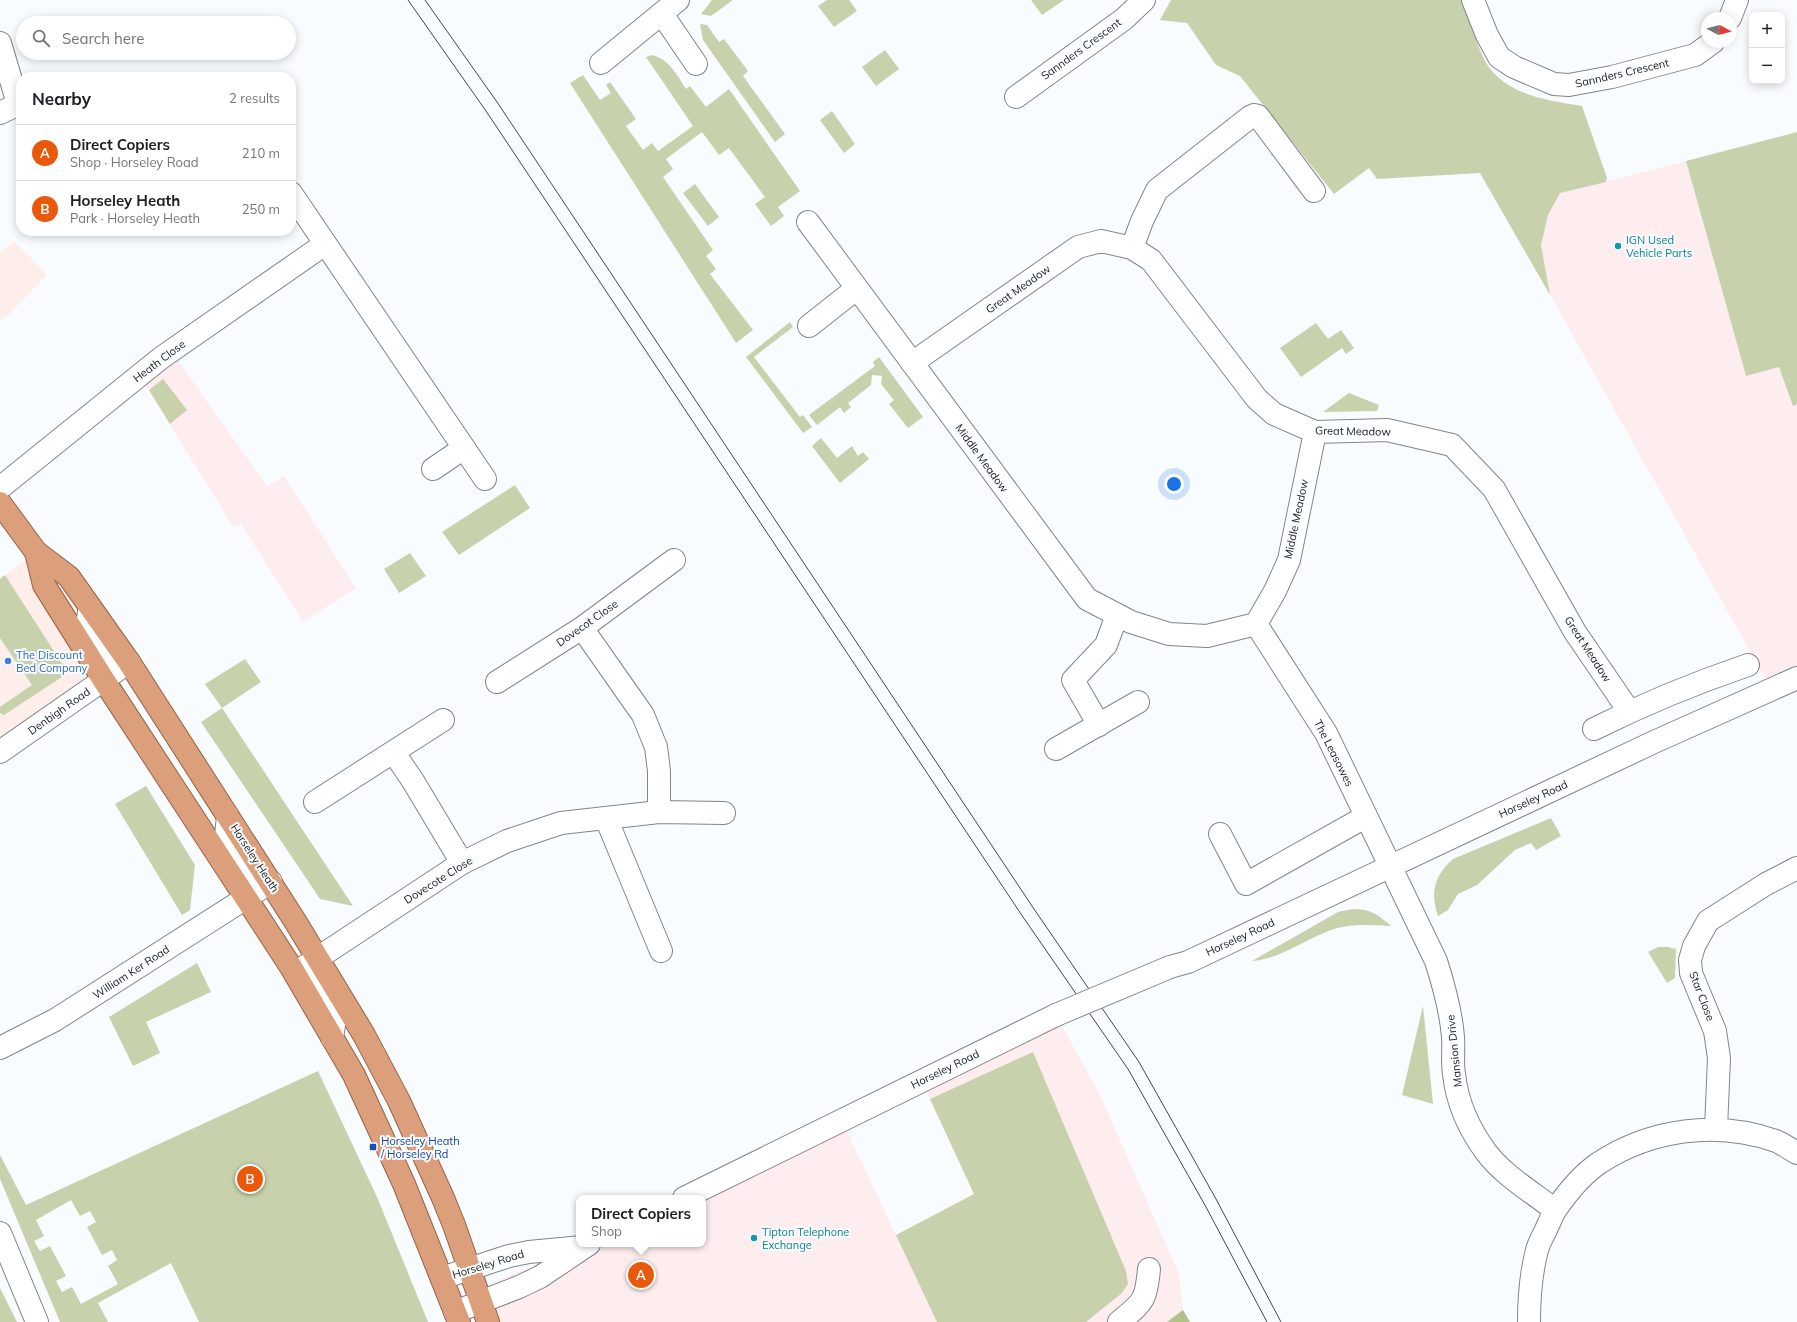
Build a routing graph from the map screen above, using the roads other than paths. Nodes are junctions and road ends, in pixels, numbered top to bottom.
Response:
1 (678, 0) edge
2 (1144, 0) edge
3 (1474, 0) edge
4 (1737, 0) edge
5 (1732, 12) edge
6 (662, 14) junction
7 (0, 43) edge
8 (1705, 48) edge
9 (601, 63) dead end
10 (696, 64) dead end
11 (1016, 97) dead end
12 (13, 107) edge
13 (1314, 191) dead end
14 (296, 200) edge
15 (808, 222) dead end
16 (325, 244) junction
17 (1132, 248) junction
18 (856, 289) junction
19 (809, 326) dead end
20 (912, 363) junction
21 (1315, 432) junction
22 (464, 448) junction
23 (432, 469) dead end
24 (485, 479) dead end
25 (0, 488) edge
26 (0, 503) edge
27 (36, 552) junction
28 (674, 560) dead end
29 (1117, 616) junction
30 (1256, 624) junction
31 (582, 628) junction
32 (1748, 665) dead end
33 (116, 670) junction
34 (1797, 678) edge
35 (497, 682) dead end
36 (1138, 702) dead end
37 (1629, 711) junction
38 (443, 720) dead end
39 (1099, 725) junction
40 (1594, 729) dead end
41 (1056, 749) dead end
42 (0, 752) edge
43 (394, 753) junction
44 (315, 802) dead end
45 (659, 812) junction
46 (724, 813) dead end
47 (1365, 817) junction
48 (606, 818) junction
49 (1220, 834) dead end
50 (462, 863) junction
51 (1389, 867) junction
52 (1797, 869) edge
53 (258, 890) junction
54 (661, 951) dead end
55 (307, 966) junction
56 (0, 1048) edge
57 (1716, 1129) junction
58 (1797, 1153) edge
59 (690, 1195) edge
60 (1555, 1210) junction
61 (0, 1233) edge
62 (576, 1247) edge
63 (584, 1247) edge
64 (468, 1269) junction
65 (1149, 1269) dead end
66 (442, 1278) junction
67 (484, 1312) edge
68 (457, 1317) edge
69 (37, 1322) edge
70 (1119, 1322) edge
71 (1529, 1322) edge

1 - 6 street
2 - 11 street, Sannders Crescent
3 - 8 street, Sannders Crescent
4 - 5 street
6 - 9 street
6 - 10 street
7 - 12 street
13 - 17 street
14 - 16 street
15 - 18 street, Middle Meadow
16 - 22 street
16 - 25 street, Heath Close
17 - 20 street, Great Meadow
17 - 21 street, Great Meadow
18 - 19 street
18 - 20 street, Middle Meadow
20 - 29 street, Middle Meadow
21 - 30 street, Middle Meadow
21 - 37 street, Great Meadow
22 - 23 street
22 - 24 street
26 - 27 highway, Horseley Heath
27 - 33 highway, Horseley Heath
27 - 33 highway, Horseley Heath
28 - 31 street, Dovecot Close
29 - 30 street, Middle Meadow
29 - 39 street
30 - 47 street, The Leasowes
31 - 35 street, Dovecot Close
31 - 45 street
32 - 37 street
33 - 42 street, Denbigh Road
33 - 53 highway, Horseley Heath
33 - 53 highway, Horseley Heath
34 - 51 street, Horseley Road
36 - 39 street
37 - 40 street
38 - 43 street
39 - 41 street
43 - 44 street
43 - 50 street
45 - 46 street, Dovecote Close
45 - 48 street, Dovecote Close
47 - 49 street
47 - 51 street, The Leasowes
48 - 50 street, Dovecote Close
48 - 54 street
50 - 55 street, Dovecote Close
51 - 59 street, Horseley Road, bridge
51 - 60 street, Mansion Drive
52 - 57 street, Star Close
53 - 55 highway, Horseley Heath
53 - 55 highway, Horseley Heath
53 - 56 street, William Ker Road
55 - 64 highway, Horseley Heath
55 - 66 highway, Horseley Heath
57 - 58 street
57 - 60 street
60 - 71 street
61 - 69 street
62 - 64 street, Horseley Road
63 - 67 street, Horseley Road
64 - 66 street, Horseley Road
64 - 67 highway, Horseley Heath
65 - 70 street
66 - 68 highway, Horseley Heath
67 - 68 street, Horseley Road

